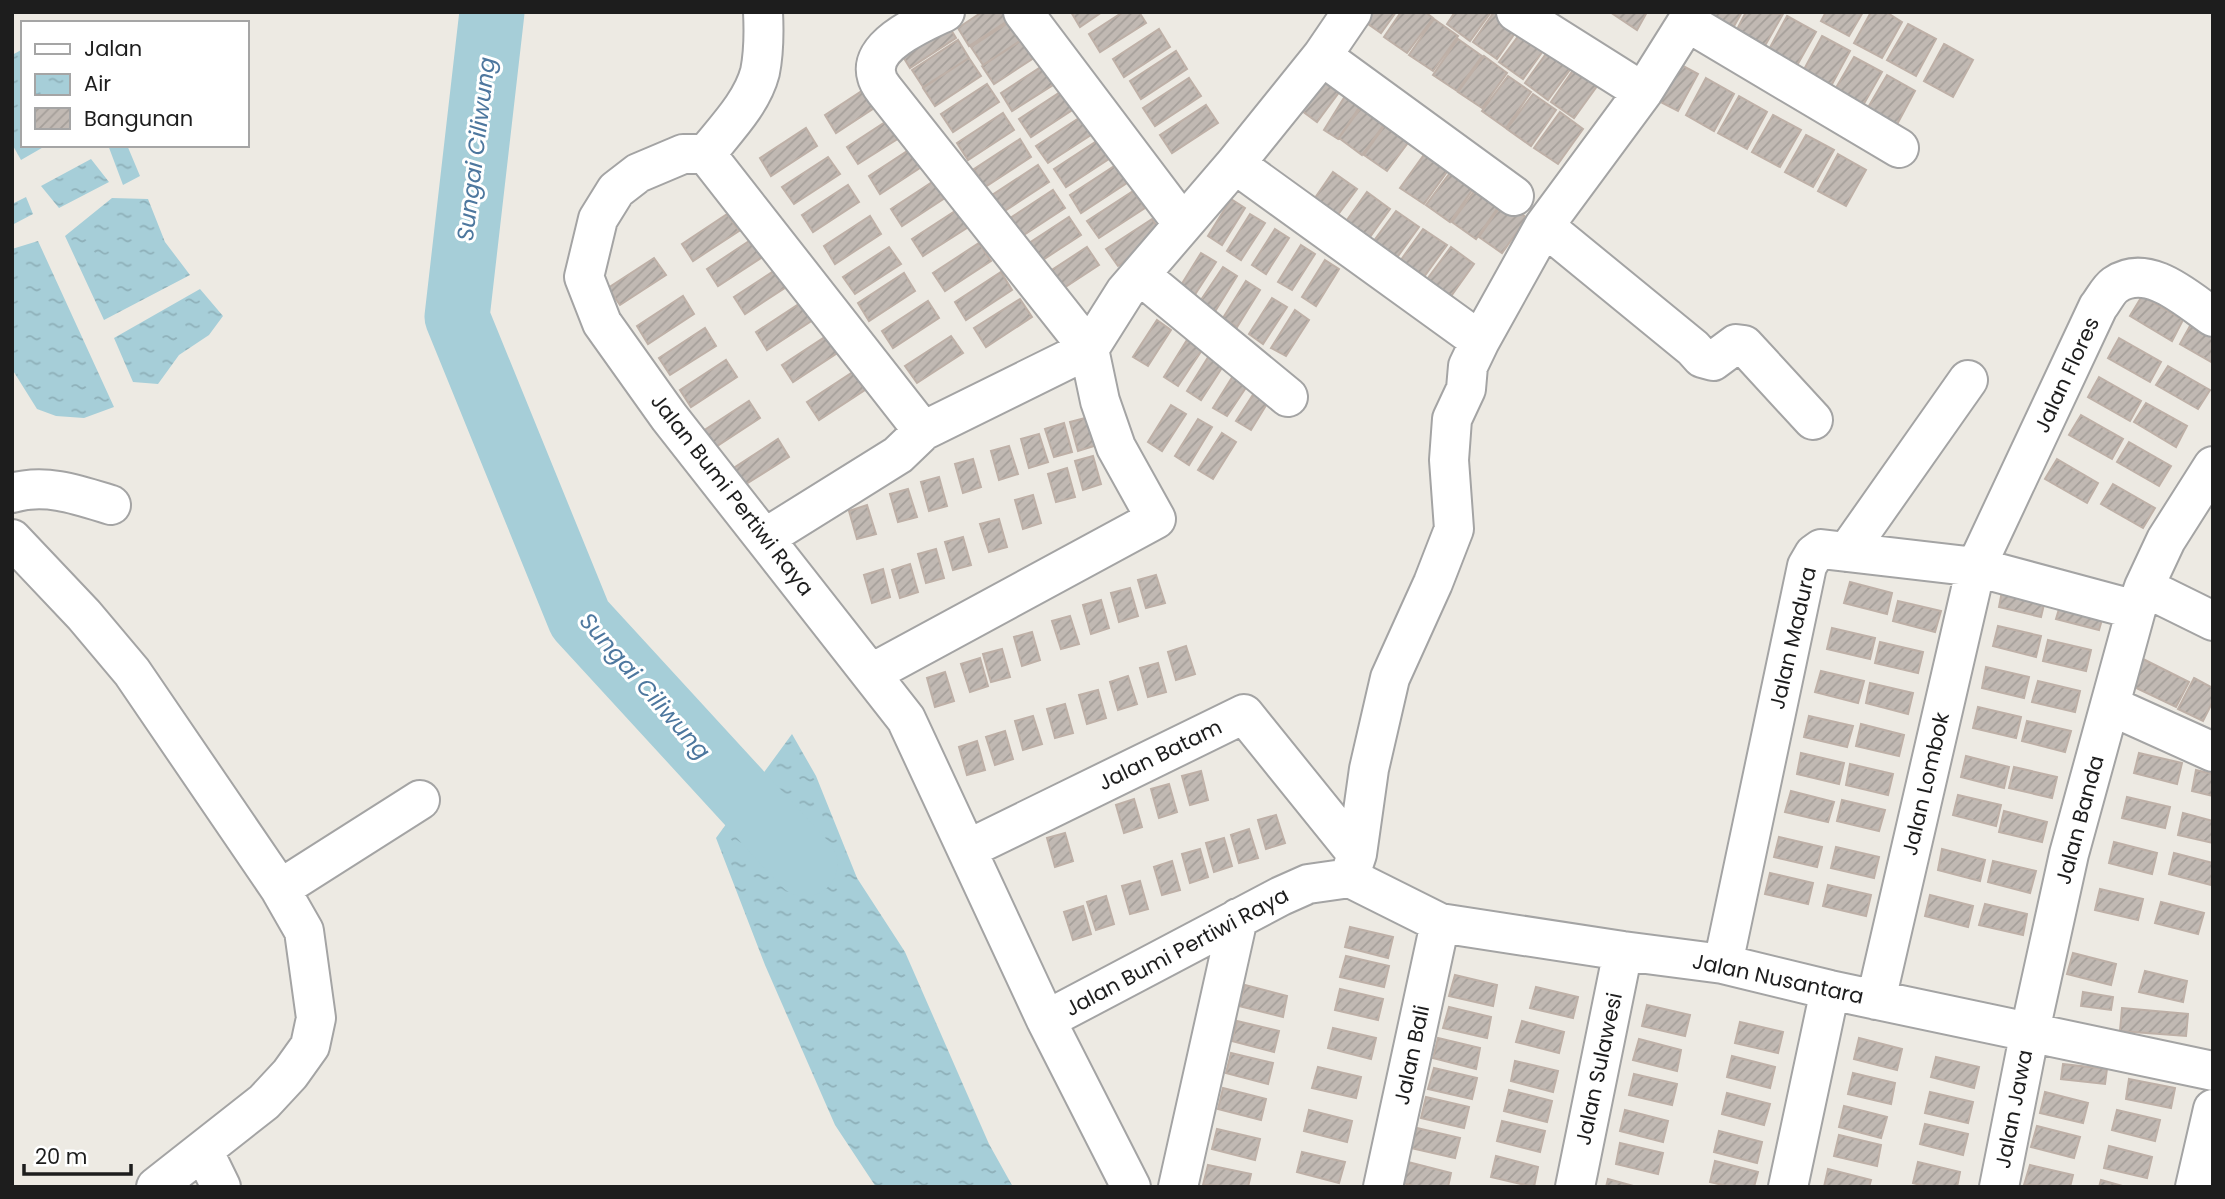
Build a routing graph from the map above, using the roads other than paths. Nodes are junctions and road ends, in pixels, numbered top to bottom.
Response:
1 (763, 12) edge
2 (945, 12) edge
3 (1023, 12) edge
4 (1352, 12) edge
5 (1516, 12) edge
6 (1690, 17) edge
7 (1322, 56) junction
8 (1643, 92) junction
9 (1899, 148) dead end
10 (706, 154) junction
11 (1235, 164) junction
12 (1514, 196) dead end
13 (1183, 224) junction
14 (1544, 226) junction
15 (1140, 275) junction
16 (2213, 317) edge
17 (1480, 341) junction
18 (1089, 349) junction
19 (1968, 380) dead end
20 (1288, 397) dead end
21 (1813, 421) dead end
22 (923, 431) junction
23 (2213, 466) edge
24 (12, 493) edge
25 (111, 505) dead end
26 (12, 538) edge
27 (765, 538) junction
28 (1847, 552) junction
29 (1976, 567) junction
30 (2140, 598) junction
31 (2213, 621) edge
32 (872, 673) junction
33 (2111, 706) junction
34 (2213, 752) edge
35 (420, 800) dead end
36 (968, 849) junction
37 (1353, 866) junction
38 (280, 889) junction
39 (1238, 918) junction
40 (1440, 923) junction
41 (1623, 951) junction
42 (1723, 964) junction
43 (1830, 990) junction
44 (1876, 1000) junction
45 (1046, 1020) junction
46 (2030, 1031) junction
47 (2213, 1072) edge
48 (2213, 1109) edge
49 (203, 1150) junction
50 (2203, 1165) edge
51 (156, 1187) edge
52 (221, 1187) edge
53 (1131, 1187) edge
54 (1178, 1187) edge
55 (1383, 1187) edge
56 (1575, 1187) edge
57 (1788, 1187) edge
58 (1999, 1187) edge

1 - 10 street
2 - 18 street
3 - 13 street
4 - 7 street
5 - 8 street
6 - 8 street
6 - 9 street
7 - 11 street
7 - 12 street
8 - 14 street
10 - 22 street
10 - 27 street, Jalan Bumi Pertiwi Raya
11 - 13 street
11 - 17 street
13 - 15 street
14 - 17 street
14 - 21 street
15 - 18 street
15 - 20 street
16 - 29 street, Jalan Flores
17 - 37 street
18 - 22 street
18 - 32 street
19 - 28 street
22 - 27 street
23 - 30 street, Jalan Banda
24 - 25 street
26 - 38 street
27 - 32 street, Jalan Bumi Pertiwi Raya
28 - 29 street, Jalan Madura
28 - 42 street, Jalan Madura
29 - 30 street, Jalan Madura
29 - 44 street, Jalan Lombok
30 - 31 street, Jalan Madura
30 - 33 street, Jalan Banda
32 - 36 street, Jalan Bumi Pertiwi Raya
33 - 34 street
33 - 46 street, Jalan Banda
35 - 38 street
36 - 37 street, Jalan Batam
36 - 45 street, Jalan Bumi Pertiwi Raya
37 - 39 street, Jalan Bumi Pertiwi Raya
37 - 40 street, Jalan Nusantara
38 - 49 street
39 - 45 street, Jalan Bumi Pertiwi Raya
39 - 54 street
40 - 41 street, Jalan Nusantara
40 - 55 street, Jalan Bali
41 - 42 street, Jalan Nusantara
41 - 56 street, Jalan Sulawesi
42 - 43 street, Jalan Nusantara
43 - 44 street, Jalan Nusantara
43 - 57 street
44 - 46 street, Jalan Nusantara
45 - 53 street, Jalan Bumi Pertiwi Raya
46 - 47 street, Jalan Nusantara
46 - 58 street, Jalan Jawa
48 - 50 street
49 - 51 street
49 - 52 street

